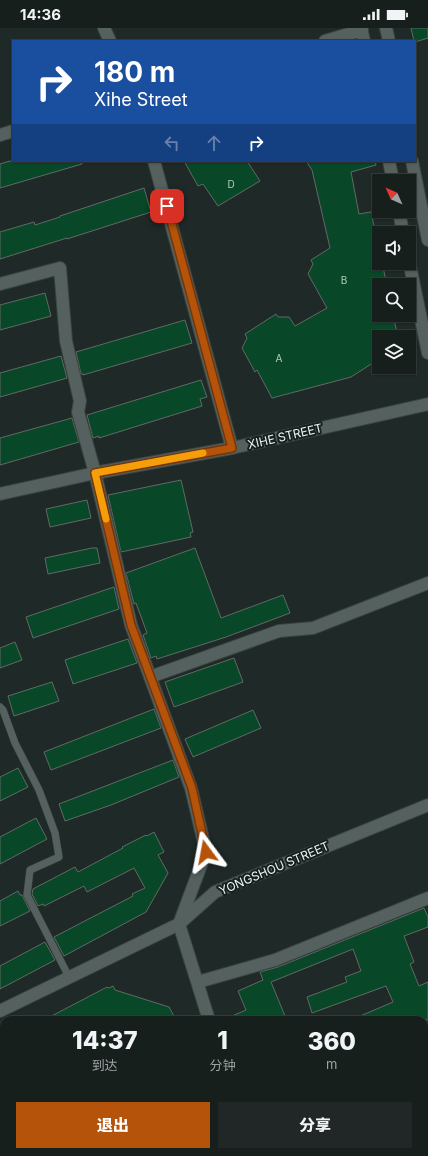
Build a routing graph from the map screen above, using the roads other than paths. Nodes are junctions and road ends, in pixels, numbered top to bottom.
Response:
1 (104, 28) edge
2 (386, 28) edge
3 (362, 33) edge
4 (110, 40) edge
5 (330, 40) edge
6 (389, 40) edge
7 (12, 131) edge
8 (0, 135) edge
9 (154, 162) edge
10 (389, 162) edge
11 (412, 162) edge
12 (392, 174) edge
13 (426, 218) edge
14 (428, 240) edge
15 (411, 270) edge
16 (0, 284) edge
17 (428, 353) edge
18 (428, 404) edge
19 (232, 448) junction
20 (95, 473) junction
21 (0, 494) edge
22 (428, 583) edge
23 (150, 677) junction
24 (0, 707) edge
25 (428, 805) edge
26 (428, 898) edge
27 (179, 924) junction
28 (69, 977) junction
29 (198, 982) junction
30 (0, 1011) edge
31 (208, 1016) edge

1 - 4 street
2 - 6 street
3 - 5 street
7 - 8 street
9 - 19 street
10 - 12 street
11 - 13 street
13 - 14 street
15 - 17 street
16 - 20 street
18 - 19 street, XIHE STREET
19 - 20 street, XIHE STREET
20 - 21 street, XIHE STREET
20 - 23 street
22 - 23 street
23 - 27 street
24 - 28 lane
25 - 27 street, YONGSHOU STREET
26 - 29 street
27 - 28 street, YONGSHOU STREET
27 - 29 street
28 - 30 street, YONGSHOU STREET
29 - 31 street

